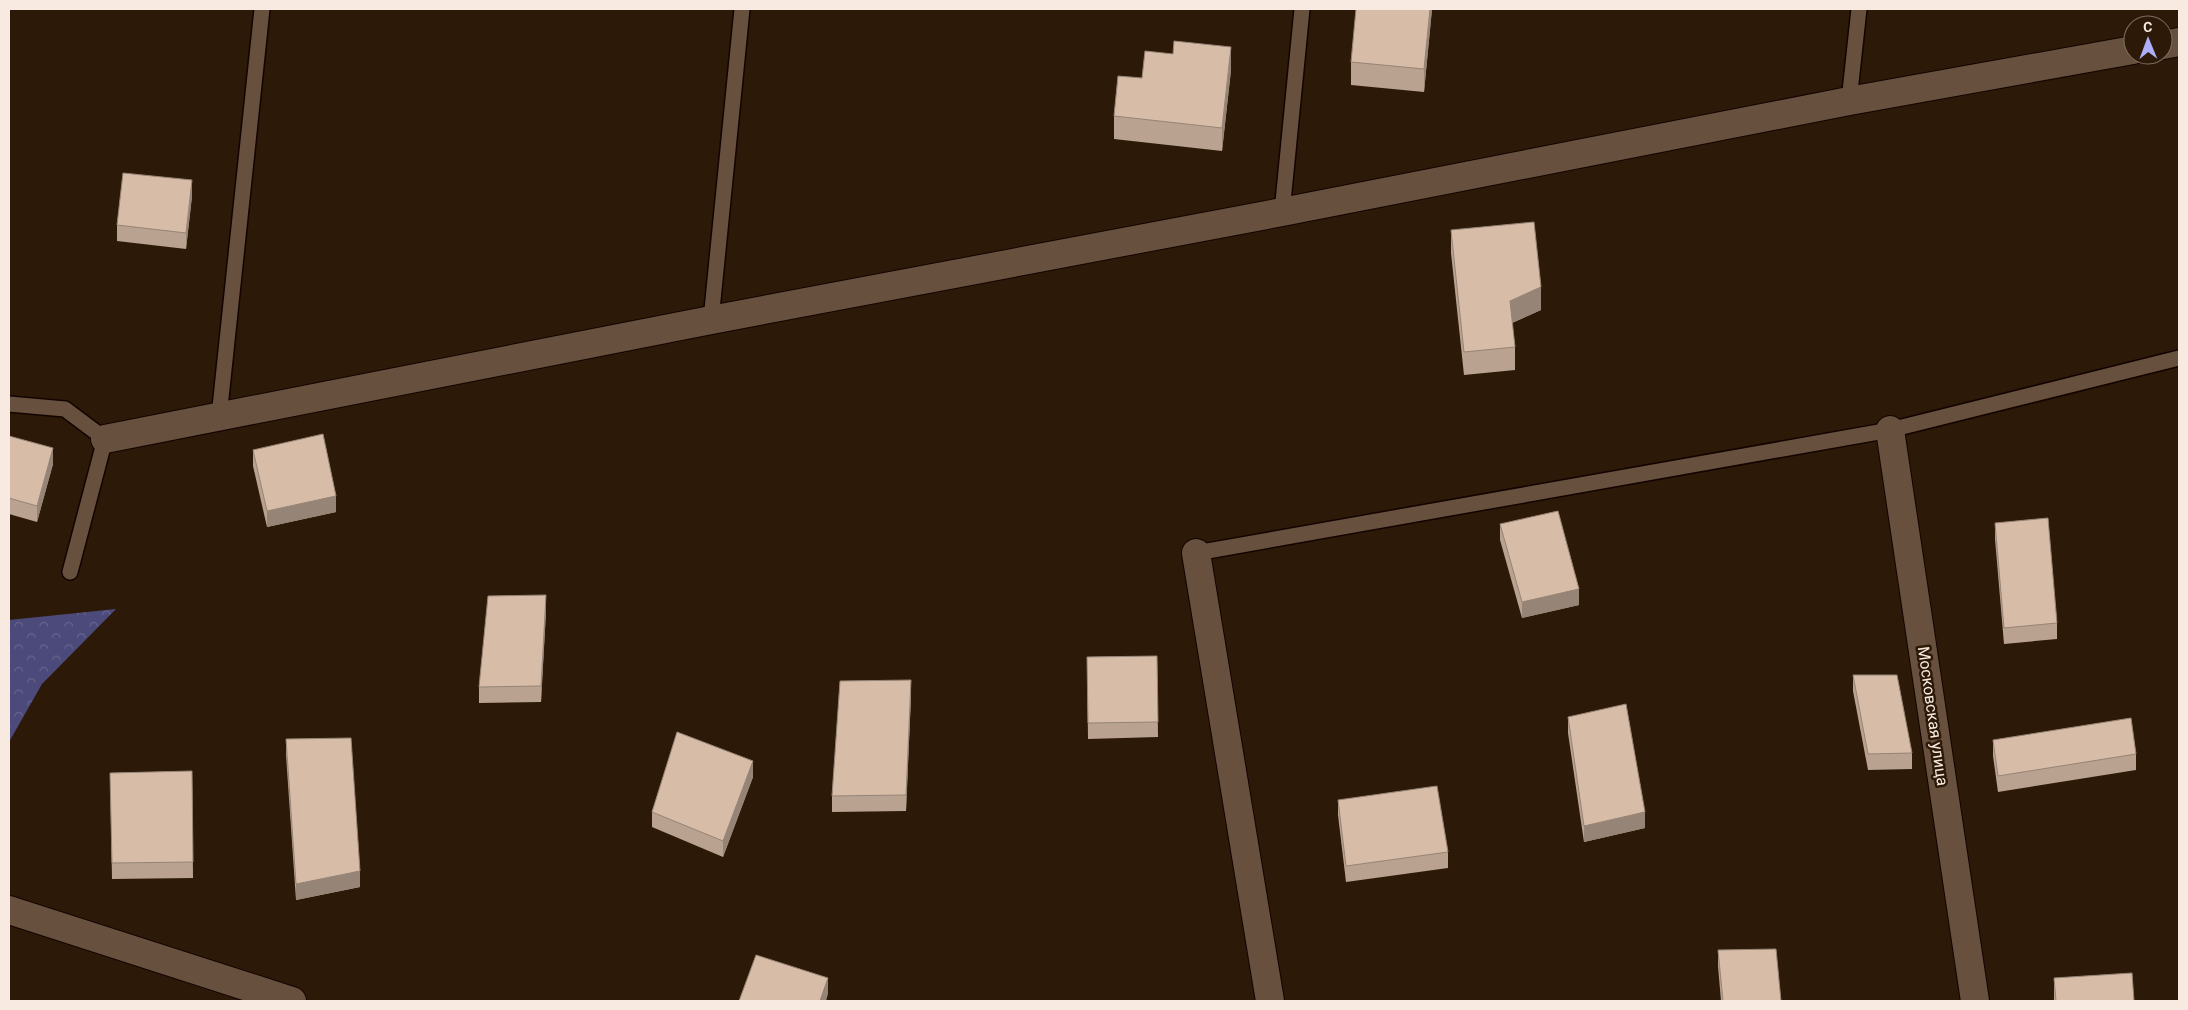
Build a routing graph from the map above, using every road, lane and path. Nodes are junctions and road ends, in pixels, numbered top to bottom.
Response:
1 (262, 9) edge
2 (742, 9) edge
3 (1302, 9) edge
4 (1859, 9) edge
5 (2123, 52) edge
6 (1849, 101) junction
7 (1282, 212) junction
8 (711, 320) junction
9 (2179, 358) edge
10 (9, 404) edge
11 (219, 417) junction
12 (1890, 430) junction
13 (105, 439) junction
14 (1196, 553) joint
15 (70, 572) dead end
16 (9, 910) edge
17 (292, 1001) edge
18 (1270, 1001) edge
19 (1975, 1001) edge

1 - 11 lane
2 - 8 lane
3 - 7 lane
4 - 6 lane
5 - 6 street
6 - 7 street
7 - 8 street
8 - 11 street
9 - 12 lane
10 - 13 lane
11 - 13 street
12 - 14 lane
12 - 19 street, Московская улица
13 - 15 lane
14 - 18 street
16 - 17 street

